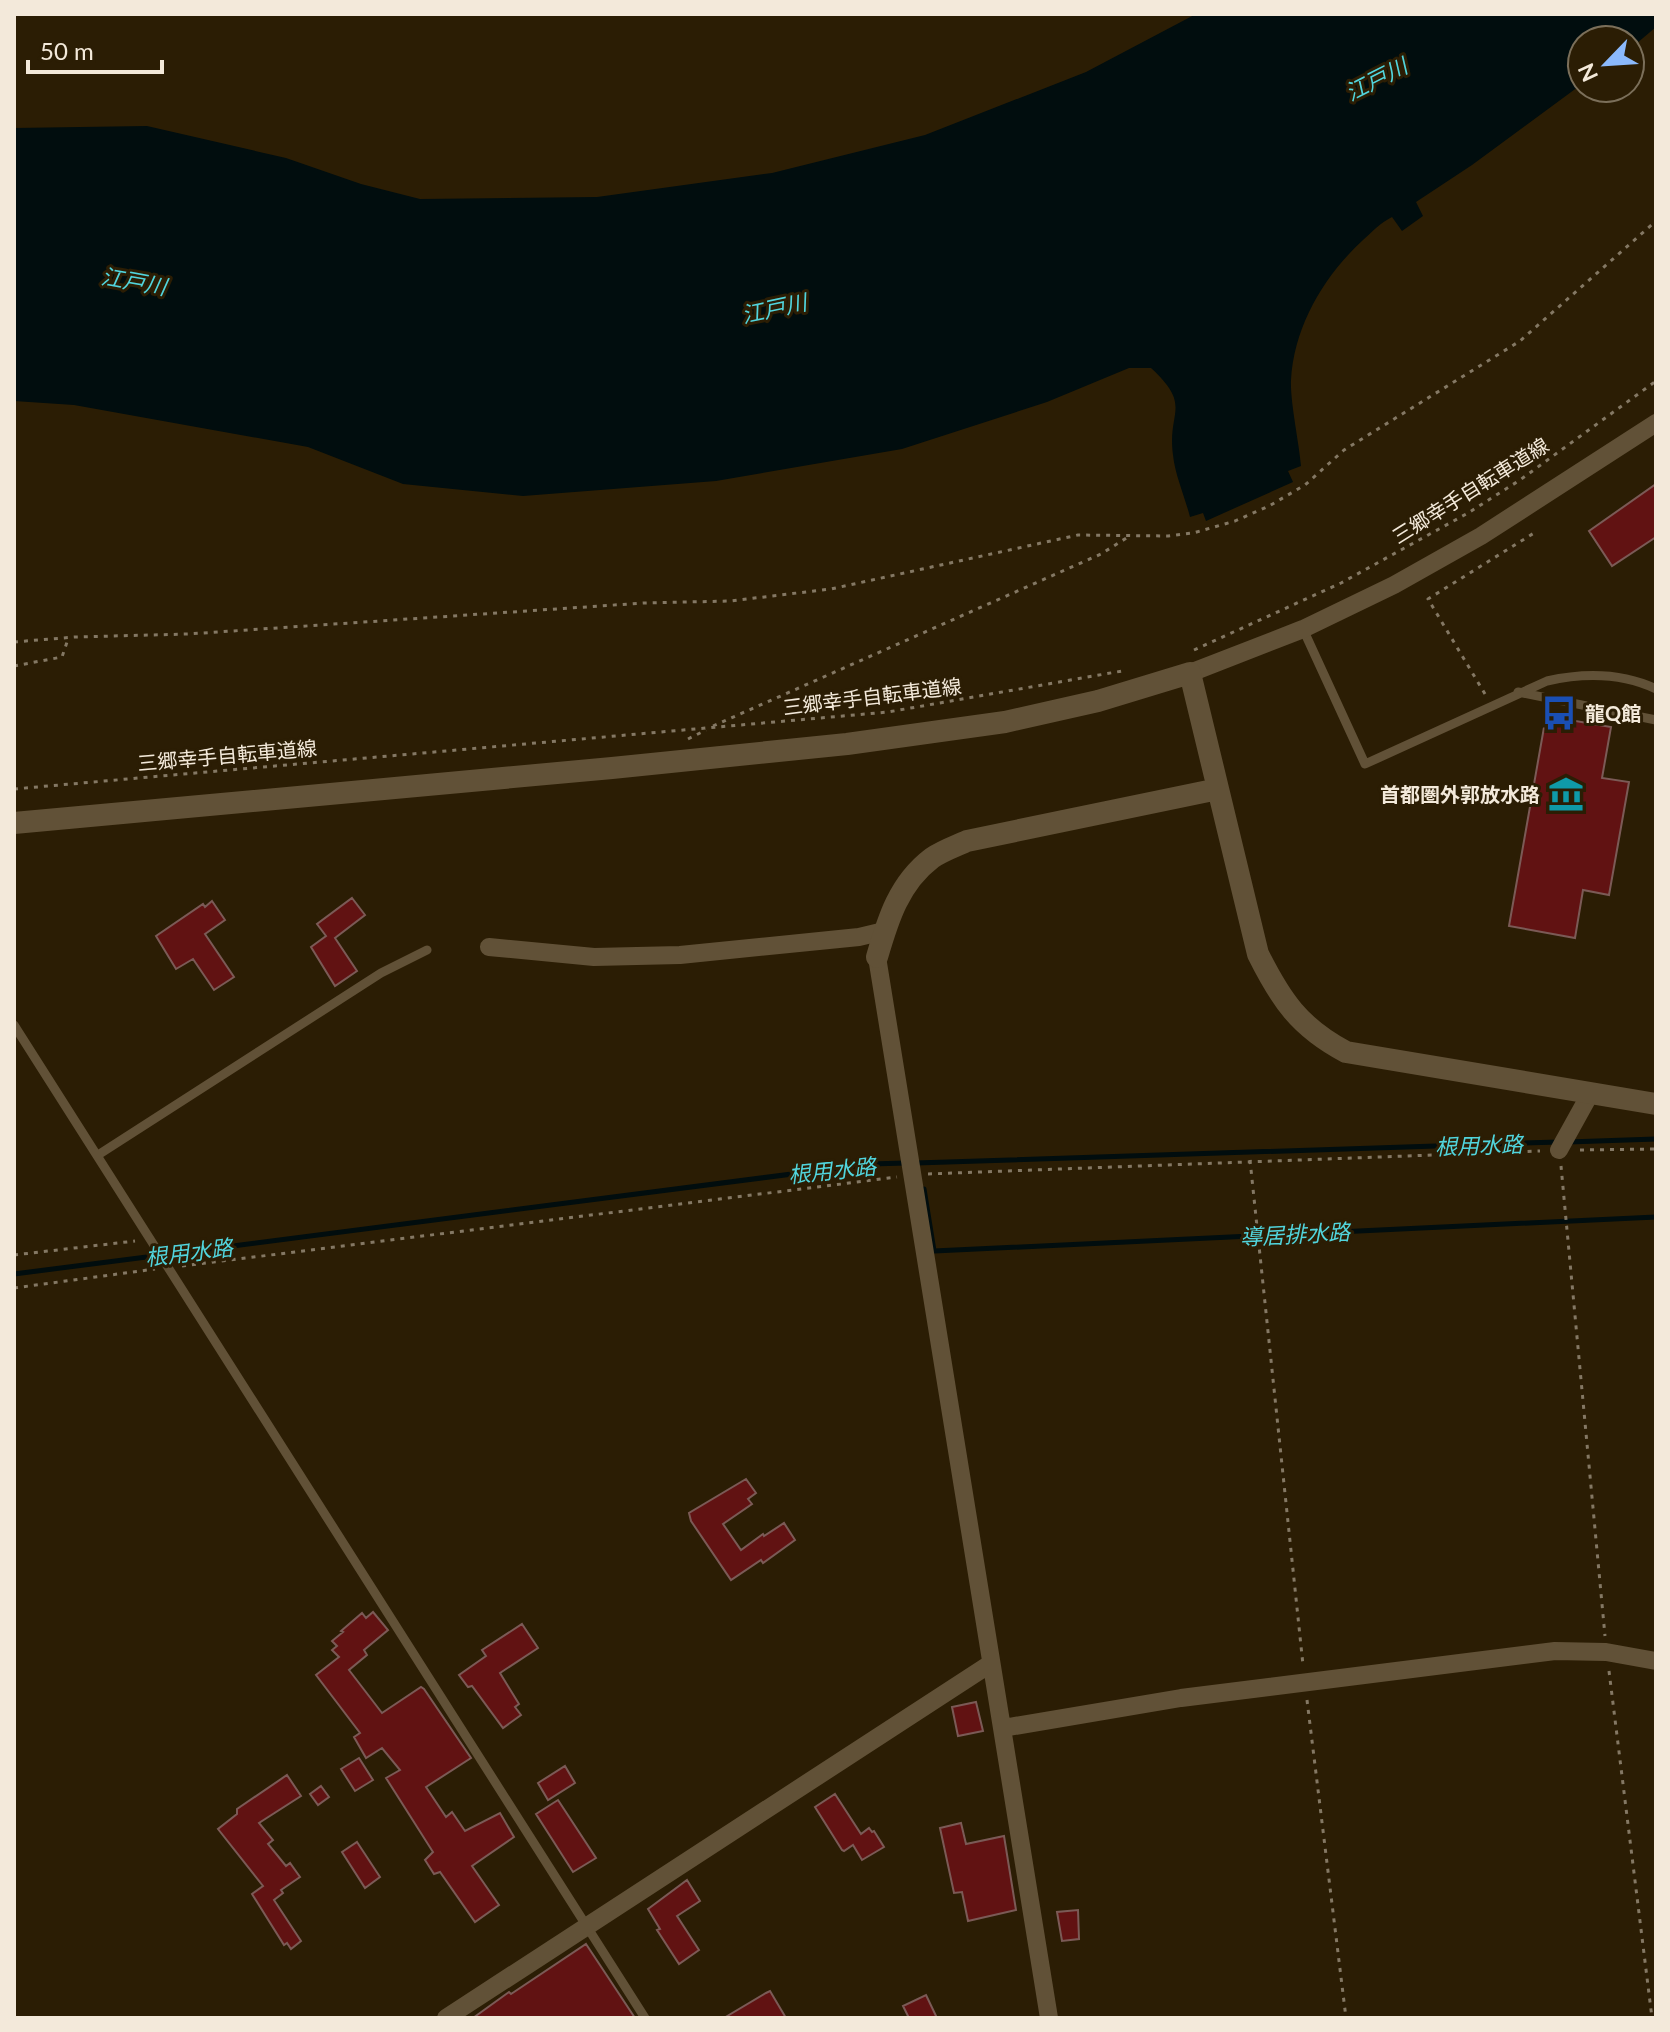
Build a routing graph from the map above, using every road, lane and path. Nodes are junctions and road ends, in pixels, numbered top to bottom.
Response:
1 (1656, 221) edge
2 (1656, 381) edge
3 (1656, 423) edge
4 (1534, 533) dead end
5 (1131, 535) junction
6 (1303, 629) junction
7 (69, 638) junction
8 (14, 642) edge
9 (1186, 664) junction
10 (14, 666) edge
11 (1123, 671) dead end
12 (1656, 689) edge
13 (1517, 692) junction
14 (1491, 704) junction
15 (1656, 720) edge
16 (709, 728) junction
17 (683, 742) dead end
18 (14, 789) edge
19 (1218, 789) junction
20 (14, 823) edge
21 (884, 931) junction
22 (489, 947) dead end
23 (427, 950) dead end
24 (877, 957) joint
25 (14, 1025) edge
26 (1590, 1094) junction
27 (1656, 1104) edge
28 (1656, 1149) edge
29 (1559, 1150) junction
30 (98, 1155) junction
31 (1250, 1160) junction
32 (911, 1175) junction
33 (150, 1239) junction
34 (14, 1255) edge
35 (167, 1268) junction
36 (14, 1288) edge
37 (1606, 1652) junction
38 (1656, 1661) edge
39 (990, 1664) junction
40 (1305, 1682) junction
41 (1003, 1728) junction
42 (586, 1928) junction
43 (446, 2018) edge
44 (645, 2018) edge
45 (1049, 2018) edge
46 (1346, 2018) edge
47 (1652, 2018) edge

1 - 5 path
2 - 9 path, 三郷幸手自転車道線
3 - 6 street
4 - 14 path
5 - 7 path
5 - 16 path
6 - 9 street
6 - 14 lane
7 - 8 path
7 - 10 path
9 - 19 street
9 - 20 street
11 - 16 path, 三郷幸手自転車道線
12 - 13 lane
13 - 14 lane
13 - 15 lane
16 - 17 path
16 - 18 path, 三郷幸手自転車道線
19 - 21 street
19 - 26 street
21 - 22 street
21 - 24 street
23 - 30 lane
24 - 32 street
25 - 30 lane
26 - 27 street
26 - 29 street
28 - 29 path
29 - 31 path
29 - 37 path
30 - 33 lane
31 - 32 path
31 - 40 path
32 - 35 path
32 - 39 street
33 - 34 path
33 - 35 lane
35 - 36 path
35 - 42 lane
37 - 38 street
37 - 40 street
37 - 47 path
39 - 41 street
39 - 42 street
40 - 41 street
40 - 46 path
41 - 45 street
42 - 43 street
42 - 44 lane

